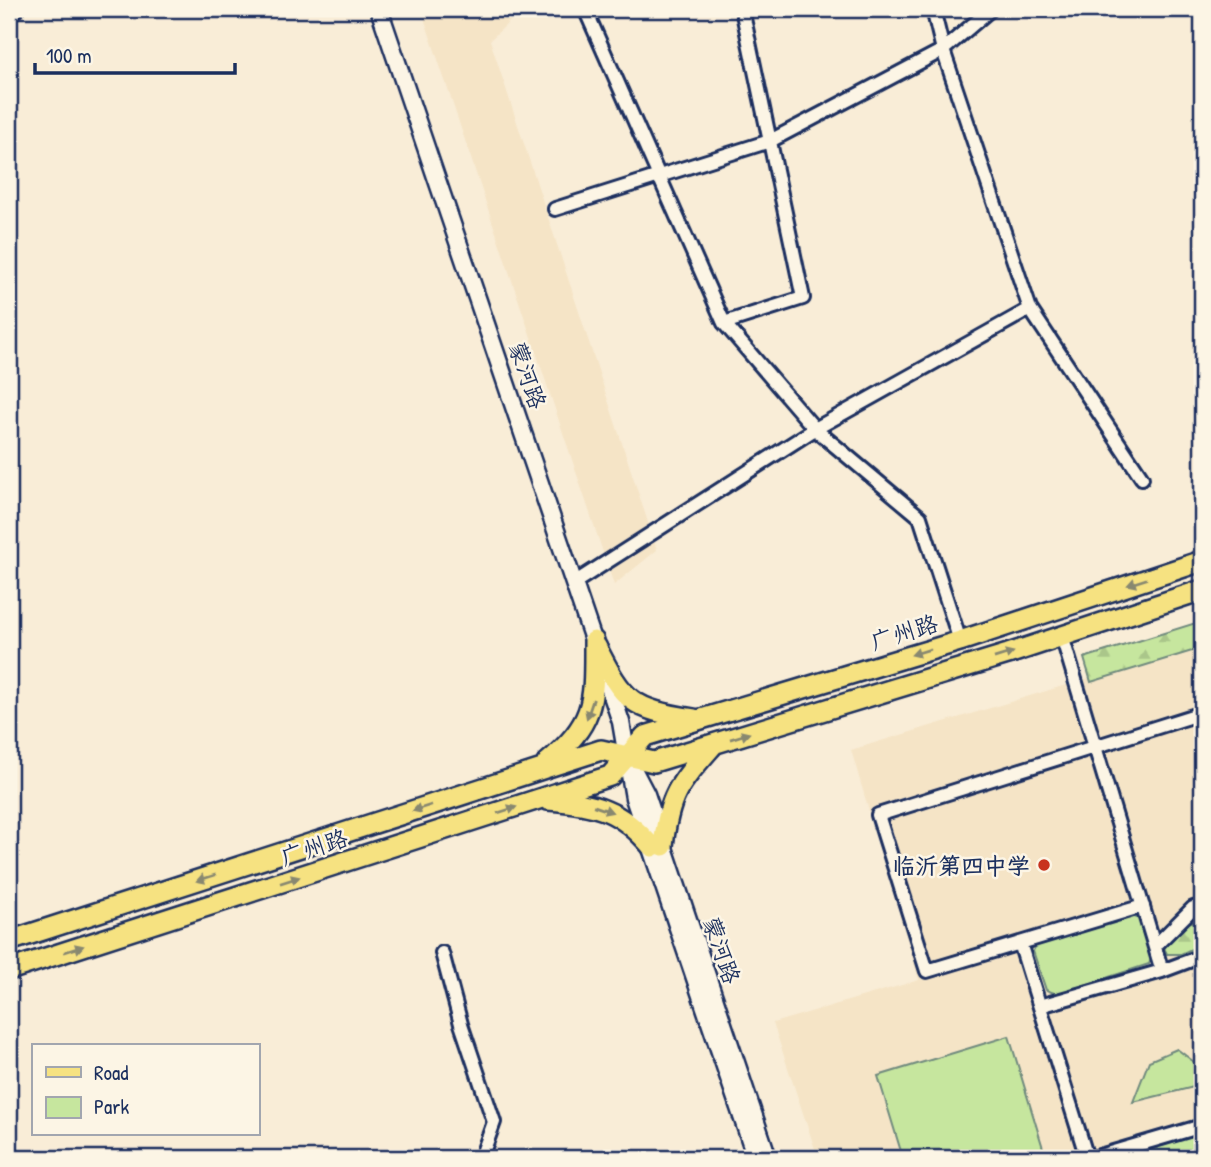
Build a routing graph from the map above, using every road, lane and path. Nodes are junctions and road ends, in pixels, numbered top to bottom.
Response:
1 (15, 9) edge
2 (379, 9) edge
3 (585, 9) edge
4 (742, 9) edge
5 (933, 9) edge
6 (991, 9) edge
7 (9, 11) edge
8 (943, 50) junction
9 (770, 141) junction
10 (659, 175) junction
11 (555, 209) dead end
12 (1030, 309) junction
13 (724, 323) junction
14 (815, 429) junction
15 (1142, 478) dead end
16 (1202, 561) edge
17 (574, 583) junction
18 (1202, 590) edge
19 (1062, 636) junction
20 (594, 641) junction
21 (960, 641) junction
22 (1202, 713) edge
23 (698, 719) junction
24 (714, 744) junction
25 (1095, 747) junction
26 (627, 758) junction
27 (538, 771) junction
28 (540, 800) junction
29 (657, 846) junction
30 (1143, 906) junction
31 (1202, 906) edge
32 (9, 941) edge
33 (1020, 943) junction
34 (1155, 946) junction
35 (442, 953) dead end
36 (1202, 956) edge
37 (9, 970) edge
38 (1162, 971) junction
39 (1040, 1006) junction
40 (1202, 1126) edge
41 (481, 1158) edge
42 (756, 1158) edge
43 (768, 1158) edge
44 (1087, 1158) edge
45 (1093, 1158) edge

1 - 7 street
2 - 17 street, 蒙河路
3 - 10 street
4 - 9 street
5 - 8 street
6 - 8 street
8 - 9 street
8 - 12 street
9 - 10 street
9 - 13 street
10 - 11 street
10 - 13 street
12 - 14 street
12 - 15 street
13 - 14 street
14 - 17 street
14 - 21 street
16 -> 21 main road, 广州路
17 - 20 street, 蒙河路
18 - 19 main road, 广州路
24 -> 19 main road, 广州路
19 - 25 street
20 - 23 main road
20 - 26 street, 蒙河路
20 -> 27 main road
21 -> 23 main road, 广州路
22 - 25 street
23 - 26 main road, 广州路
24 - 26 main road, 广州路
24 - 29 main road
25 - 30 street
25 - 33 street
26 - 27 main road, 广州路
26 - 28 main road, 广州路
26 - 29 street, 蒙河路
27 -> 32 main road, 广州路
28 -> 29 main road
37 -> 28 main road, 广州路
29 - 42 street, 蒙河路
29 - 43 street, 蒙河路
30 - 33 street
30 - 34 street
31 - 34 street
33 - 39 street
34 - 38 street
35 - 41 street
36 - 38 street
38 - 39 street
39 - 44 street
40 - 45 street

